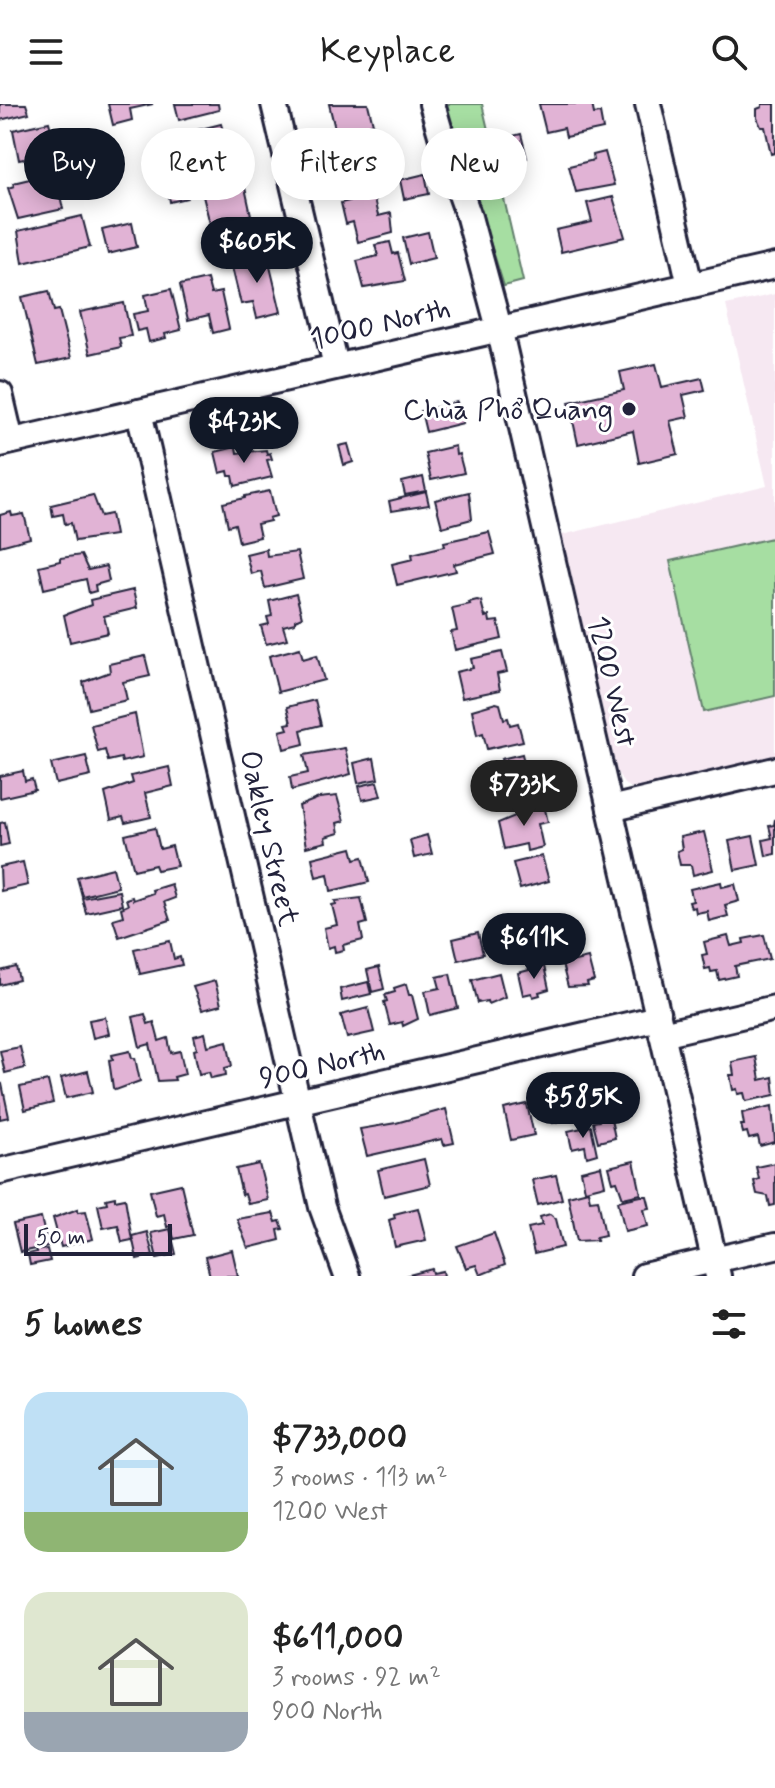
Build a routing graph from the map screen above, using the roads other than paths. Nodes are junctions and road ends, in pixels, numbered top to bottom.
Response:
1 (274, 104) edge
2 (432, 104) edge
3 (648, 104) edge
4 (775, 266) edge
5 (690, 285) junction
6 (499, 328) junction
7 (336, 366) junction
8 (0, 394) edge
9 (139, 412) junction
10 (5, 443) edge
11 (775, 770) edge
12 (610, 809) junction
13 (775, 1008) edge
14 (660, 1026) junction
15 (298, 1102) junction
16 (0, 1171) edge
17 (775, 1246) edge
18 (716, 1268) edge
19 (347, 1276) edge
20 (644, 1276) edge

1 - 7 street
2 - 6 street, 1200 West
3 - 5 street
4 - 5 street, 1000 North
5 - 6 street, 1000 North
6 - 7 street, 1000 North
6 - 12 street, 1200 West
7 - 9 street, 1000 North
8 - 10 street
9 - 10 street, 1000 North
9 - 15 street, Oakley Street
11 - 12 street
12 - 14 street, 1200 West
13 - 14 street, 900 North
14 - 15 street, 900 North
14 - 18 street, 1200 West
15 - 16 street, 900 North
15 - 19 street, Oakley Street
17 - 18 street
18 - 20 street

